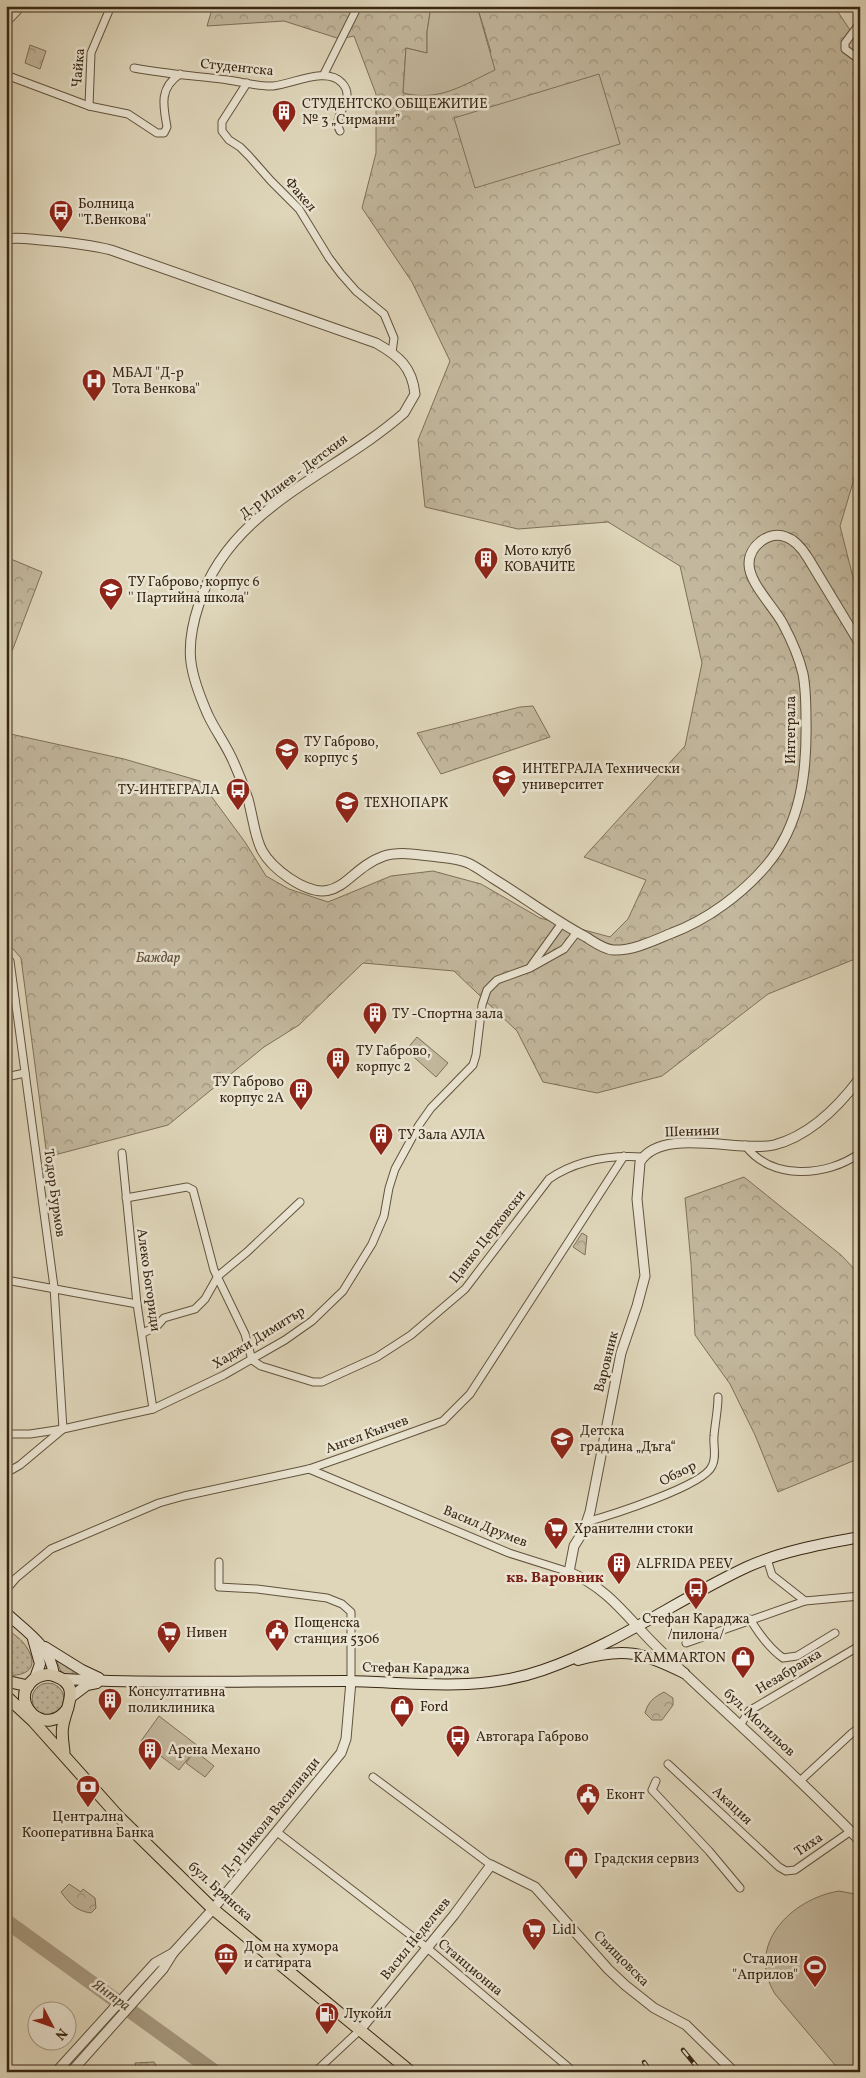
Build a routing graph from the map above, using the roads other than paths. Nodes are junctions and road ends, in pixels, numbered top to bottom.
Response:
1 (22, 6) edge
2 (111, 6) edge
3 (358, 6) edge
4 (6, 23) edge
5 (860, 23) edge
6 (860, 60) edge
7 (134, 68) dead end
8 (180, 74) junction
9 (324, 74) junction
10 (6, 75) edge
11 (247, 83) junction
12 (89, 106) junction
13 (340, 131) dead end
14 (6, 239) edge
15 (392, 352) junction
16 (860, 644) edge
17 (562, 923) junction
18 (577, 932) junction
19 (10, 961) dead end
20 (530, 968) junction
21 (25, 1073) junction
22 (6, 1077) edge
23 (860, 1078) edge
24 (745, 1145) junction
25 (122, 1153) dead end
26 (860, 1153) edge
27 (624, 1156) junction
28 (642, 1157) junction
29 (126, 1198) junction
30 (300, 1202) dead end
31 (218, 1276) junction
32 (6, 1280) edge
33 (54, 1287) junction
34 (137, 1304) junction
35 (143, 1333) junction
36 (252, 1360) junction
37 (718, 1397) dead end
38 (153, 1409) junction
39 (63, 1429) junction
40 (6, 1434) edge
41 (310, 1469) junction
42 (6, 1473) edge
43 (586, 1522) junction
44 (860, 1537) edge
45 (767, 1559) junction
46 (219, 1562) dead end
47 (570, 1572) junction
48 (6, 1590) edge
49 (860, 1596) edge
50 (805, 1601) junction
51 (6, 1613) edge
52 (750, 1619) junction
53 (637, 1627) junction
54 (835, 1633) dead end
55 (33, 1638) junction
56 (686, 1643) dead end
57 (43, 1646) junction
58 (856, 1648) dead end
59 (544, 1670) junction
60 (684, 1673) junction
61 (58, 1677) junction
62 (6, 1681) edge
63 (105, 1681) junction
64 (351, 1681) junction
65 (32, 1682) junction
66 (6, 1690) edge
67 (6, 1696) edge
68 (71, 1697) junction
69 (27, 1708) junction
70 (68, 1708) junction
71 (36, 1717) junction
72 (741, 1724) junction
73 (860, 1728) edge
74 (66, 1755) junction
75 (668, 1764) dead end
76 (373, 1777) dead end
77 (800, 1780) junction
78 (656, 1781) dead end
79 (850, 1831) junction
80 (277, 1832) junction
81 (860, 1841) edge
82 (491, 1865) junction
83 (779, 1867) joint
84 (740, 1888) dead end
85 (213, 1909) junction
86 (426, 1947) junction
87 (173, 1953) junction
88 (155, 1962) junction
89 (163, 1970) junction
90 (360, 2030) junction
91 (56, 2072) edge
92 (71, 2072) edge
93 (315, 2072) edge
94 (411, 2072) edge
95 (574, 2072) edge
96 (734, 2072) edge

1 - 4 street
2 - 12 street, Чайка
3 - 9 street
5 - 6 street
7 - 8 street, Студентска
8 - 11 street, Студентска
8 - 12 street
9 - 11 street, Студентска
9 - 13 street
10 - 12 street
11 - 15 street, Факел
14 - 15 street, Д-р Илиев - Детския
15 - 17 street, Д-р Илиев - Детския
16 - 18 street, Интеграла
17 - 18 street, Д-р Илиев - Детския
17 - 20 street
18 - 20 street, Хаджи Димитър
19 - 21 street, Тодор Бурмов
20 - 36 street, Хаджи Димитър
21 - 22 street
21 - 33 street, Тодор Бурмов
23 - 24 street, Шенини
24 - 26 street
24 - 28 street, Шенини
25 - 29 street, Алеко Богориди
27 - 28 street, Цанко Церковски
27 - 36 street, Цанко Церковски
27 - 41 street, Ангел Кънчев
28 - 43 street, Варовник
29 - 31 street
29 - 34 street, Алеко Богориди
30 - 31 street
31 - 35 street
31 - 36 street
32 - 33 street
33 - 34 street
33 - 39 street, Тодор Бурмов
34 - 35 street, Алеко Богориди
35 - 38 street, Алеко Богориди
36 - 38 street, Хаджи Димитър
37 - 43 street, Обзор
38 - 39 street, Хаджи Димитър
39 - 40 street, Хаджи Димитър
39 - 42 street
41 - 47 street, Васил Друмев
41 - 48 street, Ангел Кънчев
43 - 47 street, Варовник
44 - 45 main road, Стефан Караджа
45 - 50 street
45 - 53 main road, Стефан Караджа
46 - 64 street
47 - 53 street, Васил Друмев
49 - 50 street
50 - 52 street
51 - 55 main road
52 - 54 street
52 - 56 street
53 - 59 main road, Стефан Караджа
53 - 60 street, бул. Могильов
55 - 57 main road
55 - 65 main road
57 - 61 main road
57 - 63 main road
58 - 72 street, Незабравка
59 - 60 main road
59 - 64 main road, Стефан Караджа
60 - 72 street, бул. Могильов
61 - 63 main road, Стефан Караджа
61 - 65 main road
61 - 68 main road
62 - 65 main road
63 - 64 main road, Стефан Караджа
63 - 68 main road
64 - 80 street, Д-р Никола Василиади
65 - 69 main road
66 - 69 main road
67 - 74 main road, бул. Брянска
68 - 70 main road
69 - 71 main road
70 - 71 main road
70 - 74 main road
71 - 74 main road
72 - 77 street, бул. Могильов
73 - 77 street
74 - 85 main road, бул. Брянска
75 - 83 street, Акация
76 - 82 street
77 - 79 street, бул. Могильов
78 - 84 street
79 - 81 street, бул. Могильов
79 - 83 street, Тиха
80 - 85 street, Д-р Никола Василиади
80 - 86 street, Станционна
82 - 86 street, Васил Неделчев
82 - 96 street, Свищовска
85 - 87 street, Д-р Никола Василиади
85 - 90 main road, бул. Брянска
86 - 90 street, Васил Неделчев
86 - 95 street, Станционна
87 - 88 street, Д-р Никола Василиади
87 - 89 street, Д-р Никола Василиади
88 - 89 street
88 - 91 street, Д-р Никола Василиади
89 - 92 street, Д-р Никола Василиади
90 - 93 street
90 - 94 main road, бул. Брянска

